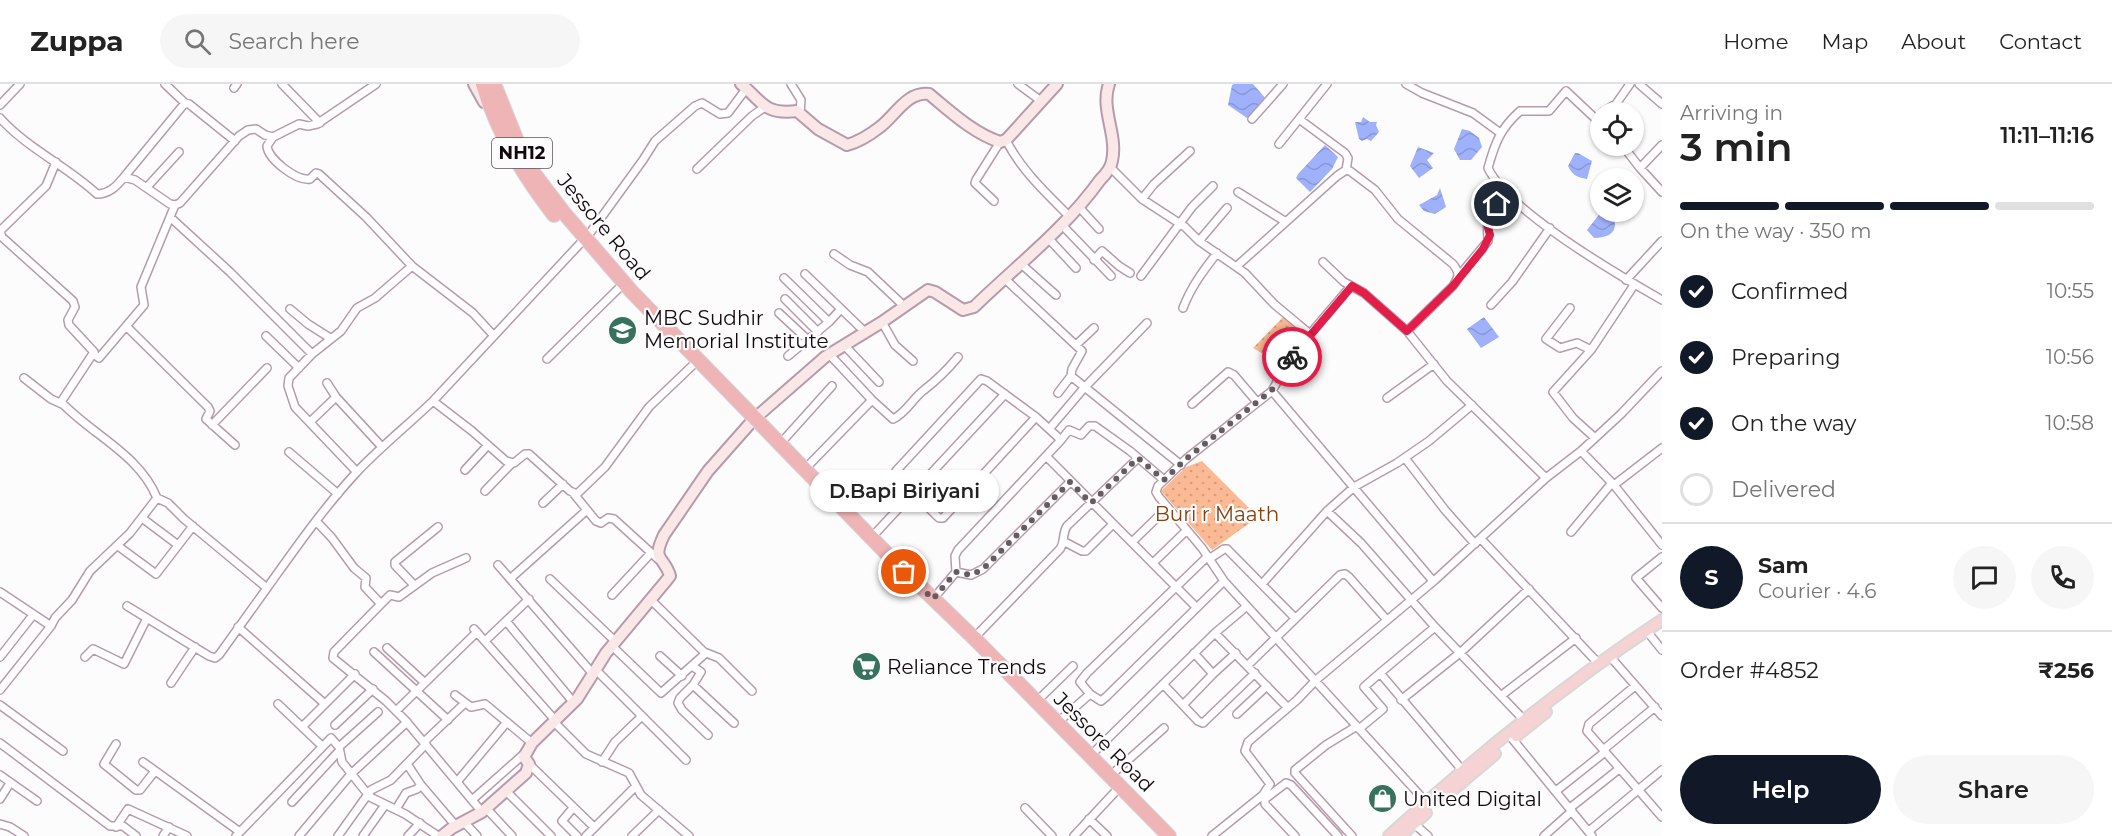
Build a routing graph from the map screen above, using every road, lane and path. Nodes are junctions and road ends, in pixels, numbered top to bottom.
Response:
1 (20, 84) edge
2 (165, 84) edge
3 (282, 84) edge
4 (376, 84) edge
5 (791, 84) edge
6 (1018, 84) edge
7 (1057, 84) edge
8 (1109, 84) edge
9 (1283, 84) edge
10 (1327, 84) edge
11 (1406, 84) edge
12 (1572, 84) edge
13 (1630, 84) edge
14 (1639, 84) edge
15 (484, 86) edge
16 (743, 86) edge
17 (1566, 91) junction
18 (1041, 101) junction
19 (1617, 102) edge
20 (185, 103) junction
21 (1662, 104) edge
22 (0, 105) edge
23 (765, 107) junction
24 (1590, 108) edge
25 (800, 114) junction
26 (0, 118) edge
27 (1252, 119) dead end
28 (1299, 119) junction
29 (320, 123) junction
30 (1499, 132) junction
31 (273, 137) junction
32 (235, 141) junction
33 (1003, 141) junction
34 (1279, 144) dead end
35 (1662, 145) edge
36 (1190, 151) dead end
37 (179, 152) dead end
38 (1631, 156) edge
39 (56, 162) junction
40 (1110, 167) junction
41 (1640, 168) joint
42 (697, 169) dead end
43 (1346, 170) junction
44 (1644, 172) edge
45 (124, 177) junction
46 (1213, 186) dead end
47 (147, 187) junction
48 (1238, 192) dead end
49 (1506, 192) junction
50 (1662, 192) edge
51 (1142, 199) junction
52 (994, 201) dead end
53 (175, 205) junction
54 (1079, 207) junction
55 (1227, 208) dead end
56 (559, 214) junction
57 (1070, 216) junction
58 (170, 217) junction
59 (1286, 222) junction
60 (1180, 224) junction
61 (1062, 225) junction
62 (1550, 228) junction
63 (1099, 229) dead end
64 (1048, 238) junction
65 (1199, 241) junction
66 (1662, 241) edge
67 (582, 242) junction
68 (1217, 253) junction
69 (834, 254) dead end
70 (1094, 260) junction
71 (1323, 262) dead end
72 (1020, 263) junction
73 (412, 266) junction
74 (1237, 267) junction
75 (1076, 268) dead end
76 (1130, 273) dead end
77 (805, 274) dead end
78 (1111, 276) dead end
79 (1141, 276) dead end
80 (784, 278) dead end
81 (1004, 278) junction
82 (1458, 278) junction
83 (1626, 280) junction
84 (1634, 285) junction
85 (1352, 286) junction
86 (618, 290) junction
87 (1056, 296) dead end
88 (785, 299) dead end
89 (1662, 300) edge
90 (1491, 305) dead end
91 (904, 306) junction
92 (1183, 308) dead end
93 (1570, 308) dead end
94 (290, 309) dead end
95 (841, 309) junction
96 (780, 313) dead end
97 (829, 322) junction
98 (882, 322) junction
99 (1147, 323) dead end
100 (126, 326) junction
101 (1094, 328) dead end
102 (1407, 331) junction
103 (818, 332) junction
104 (865, 332) junction
105 (1310, 334) junction
106 (266, 336) dead end
107 (494, 336) junction
108 (330, 338) junction
109 (808, 340) junction
110 (844, 345) junction
111 (1076, 345) junction
112 (1591, 350) junction
113 (94, 354) junction
114 (312, 354) junction
115 (829, 354) junction
116 (788, 356) dead end
117 (958, 357) dead end
118 (547, 359) dead end
119 (913, 361) dead end
120 (1434, 364) junction
121 (693, 365) junction
122 (267, 368) dead end
123 (299, 368) junction
124 (1662, 371) edge
125 (1071, 376) junction
126 (24, 378) dead end
127 (879, 382) dead end
128 (327, 383) dead end
129 (832, 386) dead end
130 (1084, 388) junction
131 (1272, 390) junction
132 (1058, 393) dead end
133 (1005, 394) junction
134 (336, 397) junction
135 (1387, 398) dead end
136 (872, 400) junction
137 (433, 401) junction
138 (1257, 402) junction
139 (62, 404) junction
140 (1192, 404) dead end
141 (1472, 405) junction
142 (1036, 417) junction
143 (752, 421) junction
144 (310, 422) junction
145 (212, 425) junction
146 (1050, 428) junction
147 (1595, 438) junction
148 (1061, 440) junction
149 (779, 445) junction
150 (235, 446) dead end
151 (488, 446) junction
152 (382, 447) junction
153 (1662, 448) edge
154 (1581, 451) junction
155 (289, 452) dead end
156 (1047, 457) junction
157 (1138, 458) junction
158 (1405, 458) junction
159 (512, 464) junction
160 (1181, 465) junction
161 (465, 470) dead end
162 (804, 470) junction
163 (357, 472) junction
164 (1546, 478) junction
165 (1164, 480) junction
166 (1070, 482) junction
167 (563, 484) junction
168 (1613, 485) junction
169 (1354, 487) junction
170 (485, 491) dead end
171 (913, 492) junction
172 (338, 494) junction
173 (574, 494) junction
174 (157, 498) junction
175 (543, 502) dead end
176 (1091, 503) junction
177 (1167, 508) junction
178 (587, 510) junction
179 (1327, 511) junction
180 (142, 518) junction
181 (316, 521) junction
182 (1113, 524) junction
183 (193, 526) junction
184 (438, 527) dead end
185 (1187, 531) junction
186 (1571, 532) dead end
187 (872, 538) junction
188 (1063, 541) junction
189 (1132, 542) junction
190 (1478, 542) junction
191 (178, 545) junction
192 (1662, 545) edge
193 (118, 546) junction
194 (655, 556) junction
195 (1662, 556) edge
196 (1208, 557) junction
197 (466, 558) dead end
198 (1154, 562) junction
199 (498, 565) dead end
200 (956, 572) junction
201 (511, 578) junction
202 (550, 579) dead end
203 (1224, 581) junction
204 (1432, 581) junction
205 (1262, 584) junction
206 (414, 585) junction
207 (1177, 586) junction
208 (267, 588) junction
209 (1528, 589) junction
210 (0, 592) edge
211 (612, 595) dead end
212 (529, 599) junction
213 (933, 599) junction
214 (651, 600) junction
215 (1411, 600) junction
216 (381, 604) junction
217 (127, 606) dead end
218 (1247, 606) junction
219 (1196, 607) junction
220 (1662, 608) edge
221 (33, 615) junction
222 (147, 618) junction
223 (1295, 618) junction
224 (1387, 620) junction
225 (1662, 620) edge
226 (506, 621) junction
227 (51, 626) junction
228 (238, 627) junction
229 (1436, 627) junction
230 (1662, 627) edge
231 (1215, 633) junction
232 (1650, 635) junction
233 (1275, 637) junction
234 (974, 638) junction
235 (1576, 638) junction
236 (485, 641) junction
237 (614, 644) junction
238 (195, 647) junction
239 (387, 648) dead end
240 (1662, 650) edge
241 (374, 652) dead end
242 (1461, 652) junction
243 (706, 653) junction
244 (1194, 653) junction
245 (1236, 653) junction
246 (660, 656) dead end
247 (0, 657) edge
248 (85, 657) dead end
249 (1614, 661) junction
250 (1598, 663) junction
251 (692, 666) junction
252 (1073, 666) dead end
253 (1247, 666) junction
254 (595, 672) junction
255 (1255, 673) junction
256 (1380, 673) junction
257 (1213, 674) junction
258 (355, 675) junction
259 (681, 675) junction
260 (1316, 680) junction
261 (424, 682) junction
262 (171, 683) dead end
263 (1163, 684) junction
264 (693, 685) junction
265 (1267, 686) junction
266 (1635, 686) junction
267 (373, 689) junction
268 (0, 690) edge
269 (416, 690) junction
270 (752, 690) dead end
271 (1090, 694) junction
272 (455, 695) dead end
273 (1502, 695) junction
274 (1401, 700) junction
275 (1036, 702) junction
276 (465, 703) junction
277 (573, 703) junction
278 (278, 704) dead end
279 (325, 704) junction
280 (0, 705) edge
281 (1183, 705) junction
282 (1655, 707) junction
283 (1288, 708) junction
284 (396, 711) junction
285 (378, 712) dead end
286 (1237, 714) dead end
287 (642, 716) junction
288 (1662, 716) edge
289 (448, 720) junction
290 (554, 720) junction
291 (1524, 720) junction
292 (406, 722) junction
293 (507, 722) junction
294 (734, 723) dead end
295 (1058, 723) junction
296 (335, 725) dead end
297 (302, 726) junction
298 (1164, 728) dead end
299 (1358, 728) junction
300 (708, 735) dead end
301 (1510, 736) junction
302 (532, 742) junction
303 (0, 743) edge
304 (425, 743) junction
305 (116, 744) dead end
306 (322, 746) junction
307 (339, 749) junction
308 (63, 751) dead end
309 (1604, 751) junction
310 (525, 753) junction
311 (1090, 756) junction
312 (686, 760) dead end
313 (143, 762) dead end
314 (602, 762) junction
315 (407, 764) junction
316 (529, 764) junction
317 (1619, 768) junction
318 (1662, 770) edge
319 (155, 771) junction
320 (1463, 771) junction
321 (351, 774) junction
322 (0, 775) edge
323 (1110, 776) junction
324 (457, 782) junction
325 (10, 783) junction
326 (421, 785) junction
327 (636, 786) junction
328 (506, 790) junction
329 (1637, 790) junction
330 (1556, 791) junction
331 (1114, 793) junction
332 (367, 795) junction
333 (0, 799) edge
334 (472, 800) junction
335 (37, 801) dead end
336 (292, 802) dead end
337 (1427, 803) junction
338 (385, 805) junction
339 (573, 807) junction
340 (1025, 808) dead end
341 (396, 809) junction
342 (1571, 809) junction
343 (484, 810) junction
344 (658, 810) junction
345 (1662, 817) edge
346 (1089, 819) junction
347 (1411, 821) junction
348 (420, 823) junction
349 (0, 824) edge
350 (460, 824) junction
351 (116, 827) junction
352 (169, 827) junction
353 (594, 827) junction
354 (238, 834) edge
355 (1591, 834) edge
356 (687, 835) edge
357 (1076, 835) edge
358 (24, 836) edge
359 (136, 836) edge
360 (163, 836) edge
361 (187, 836) edge
362 (299, 836) edge
363 (338, 836) edge
364 (363, 836) edge
365 (408, 836) edge
366 (440, 836) edge
367 (477, 836) edge
368 (512, 836) edge
369 (551, 836) edge
370 (577, 836) edge
371 (586, 836) edge
372 (632, 836) edge
373 (1052, 836) edge
374 (1107, 836) edge
375 (1156, 836) edge
376 (1169, 836) edge
377 (1212, 836) edge
378 (1295, 836) edge
379 (1338, 836) edge
380 (1352, 836) edge
381 (1389, 836) edge
382 (1400, 836) edge
383 (1428, 836) edge
384 (1544, 836) edge

1 - 22 street
2 - 20 street
3 - 29 street
4 - 29 street
5 - 25 street
6 - 18 street
7 - 18 street
8 - 40 street
9 - 27 street
10 - 28 street
11 - 30 street
12 - 17 street
13 - 19 street
14 - 21 street
15 - 56 highway, Jessore Road / NH12
15 - 56 highway, NH12
16 - 23 street
16 - 67 street
17 - 24 street
17 - 30 street
18 - 33 street
20 - 32 street
20 - 45 street
23 - 25 street
23 - 42 street
25 - 33 street
26 - 39 street
28 - 34 street
28 - 43 street
29 - 31 street
30 - 49 street
31 - 32 street
31 - 73 street
32 - 53 street
33 - 52 street
33 - 57 street
35 - 41 street
36 - 51 street
37 - 47 street
38 - 41 street
39 - 45 street
39 - 113 street
40 - 51 street
40 - 54 street
43 - 59 street
43 - 82 street
44 - 50 street
45 - 47 street
46 - 60 street
47 - 53 street
48 - 59 street
49 - 62 street
49 - 82 street
51 - 60 street
53 - 58 street
54 - 57 street
54 - 63 street
55 - 65 street
56 - 67 highway, Jessore Road / NH12
57 - 61 street
58 - 100 street
58 - 114 street
59 - 74 street
60 - 65 street
60 - 79 street
61 - 64 street
61 - 70 street
62 - 83 street
62 - 90 street
64 - 72 street
64 - 75 street
65 - 68 street
66 - 83 street
67 - 86 highway, Jessore Road / NH12
67 - 107 street
67 - 143 highway, Jessore Road / NH12
68 - 74 street
68 - 92 street
69 - 91 street
70 - 76 street
70 - 78 street
71 - 85 street
72 - 81 street
72 - 87 street
73 - 107 street
73 - 108 street
74 - 105 street
77 - 95 street
80 - 97 street
81 - 91 street
81 - 111 street
82 - 102 street
83 - 84 street
84 - 89 street
84 - 112 street
85 - 102 street
85 - 105 street
86 - 118 street
86 - 121 highway, Jessore Road / NH12
88 - 103 street
91 - 98 street
93 - 112 street
94 - 108 street
95 - 97 street
95 - 104 street
96 - 109 street
97 - 103 street
98 - 104 street
98 - 119 street
99 - 130 street
100 - 113 street
100 - 145 street
101 - 111 street
102 - 120 street
103 - 109 street
104 - 110 street
105 - 131 street
106 - 123 street
107 - 137 street
108 - 114 street
109 - 116 street
110 - 115 street
110 - 127 street
111 - 125 street
112 - 147 street
113 - 139 street
114 - 123 street
115 - 136 street
115 - 143 street
117 - 136 street
120 - 135 street
120 - 141 street
121 - 143 highway, Jessore Road / NH12
121 - 173 street
122 - 145 street
123 - 144 street
124 - 147 street
125 - 130 street
125 - 132 street
126 - 139 street
128 - 134 street
129 - 149 street
130 - 146 street
130 - 160 street
131 - 138 street
131 - 169 street
133 - 142 street
133 - 171 street
133 - 171 street
134 - 144 street
134 - 152 street
136 - 162 street
137 - 151 street
137 - 152 street
138 - 140 street
138 - 160 street
139 - 174 street
141 - 158 street
141 - 164 street
142 - 146 street
142 - 171 street
143 - 149 highway, Jessore Road / NH12
143 - 194 street
143 - 331 highway, Jessore Road / NH12
144 - 163 street
145 - 150 street
146 - 148 street
147 - 154 street
148 - 156 street
148 - 157 street
149 - 162 highway, Jessore Road / NH12
151 - 159 street
151 - 161 street
152 - 163 street
153 - 168 street
154 - 164 street
154 - 168 street
155 - 172 street
156 - 166 street
156 - 200 street
157 - 165 street
157 - 176 street
158 - 169 street
158 - 190 street
159 - 167 street
159 - 170 street
160 - 165 street
162 - 187 highway, Jessore Road / NH12
163 - 172 street
164 - 190 street
165 - 177 street
166 - 176 street
166 - 200 street
167 - 173 street
167 - 175 street
168 - 186 street
168 - 192 street
169 - 179 street
169 - 204 street
171 - 187 street
172 - 181 street
173 - 178 street
174 - 180 street
174 - 183 street
176 - 182 street
176 - 188 street
177 - 185 street
177 - 189 street
178 - 194 street
178 - 201 street
179 - 205 street
179 - 215 street
180 - 191 street
180 - 193 street
181 - 208 street
181 - 216 street
182 - 188 street
182 - 189 street
183 - 191 street
183 - 208 street
184 - 206 street
185 - 196 street
185 - 198 street
187 - 213 highway, Jessore Road / NH12
188 - 234 street
189 - 198 street
190 - 204 street
190 - 209 street
191 - 193 street
193 - 227 street
194 - 211 street
194 - 214 street
195 - 220 street
196 - 203 street
196 - 205 street
196 - 207 street
197 - 206 street
198 - 207 street
199 - 201 street
200 - 213 street
201 - 212 street
202 - 237 street
203 - 218 street
203 - 219 street
204 - 215 street
205 - 223 street
206 - 216 street
207 - 219 street
207 - 271 street
208 - 228 street
209 - 235 street
209 - 242 street
210 - 221 street
212 - 226 street
212 - 254 street
213 - 234 highway, Jessore Road / NH12
214 - 237 street
214 - 243 street
215 - 224 street
215 - 229 street
216 - 258 street
217 - 222 street
218 - 231 street
218 - 233 street
219 - 271 street
221 - 227 street
221 - 247 street
222 - 238 street
222 - 248 street
223 - 224 street
223 - 233 street
224 - 260 street
225 - 250 main road
226 - 236 street
226 - 277 street
227 - 268 street
228 - 238 street
228 - 279 street
229 - 242 street
229 - 256 street
230 - 232 main road
231 - 244 street
231 - 245 street
232 - 240 street
232 - 249 main road
233 - 253 street
233 - 260 street
234 - 275 highway, Jessore Road / NH12
235 - 250 street
235 - 273 street
236 - 261 street
236 - 290 street
237 - 254 street
237 - 259 street
238 - 262 street
239 - 261 street
241 - 269 street
242 - 273 street
242 - 274 street
243 - 251 street
243 - 270 street
244 - 257 street
244 - 263 street
245 - 253 street
245 - 257 street
246 - 259 street
249 - 266 street
249 - 301 main road
250 - 291 main road
251 - 259 street
251 - 264 street
252 - 275 street
253 - 255 street
254 - 277 street
254 - 287 street
255 - 265 street
255 - 281 street
256 - 274 street
256 - 299 street
257 - 281 street
258 - 267 street
258 - 279 street
260 - 283 street
260 - 299 street
261 - 269 street
263 - 281 street
263 - 311 street
264 - 294 street
264 - 300 street
265 - 283 street
265 - 286 street
266 - 282 street
266 - 309 street
267 - 284 street
267 - 296 street
269 - 284 street
269 - 289 street
271 - 295 street
272 - 276 street
273 - 291 street
274 - 320 street
275 - 295 highway, Jessore Road / NH12
276 - 289 street
276 - 293 street
277 - 290 street
278 - 297 street
279 - 297 street
280 - 308 street
282 - 288 street
282 - 309 street
283 - 377 street
284 - 292 street
285 - 307 street
287 - 312 street
287 - 314 street
289 - 304 street
290 - 302 street
290 - 314 street
291 - 301 main road
292 - 304 street
292 - 321 street
293 - 302 street
293 - 324 street
295 - 311 highway, Jessore Road / NH12
297 - 306 street
298 - 323 street
299 - 337 street
299 - 380 street
301 - 320 main road
301 - 330 street
301 - 347 main road
302 - 310 street
303 - 351 street
304 - 315 street
304 - 324 street
305 - 319 street
306 - 307 street
306 - 354 street
307 - 321 street
307 - 336 street
309 - 317 street
309 - 330 street
310 - 316 street
310 - 334 street
311 - 323 highway, Jessore Road / NH12
313 - 319 street
314 - 327 street
315 - 326 street
315 - 332 street
316 - 328 street
316 - 339 street
317 - 329 street
317 - 342 street
318 - 329 street
319 - 354 street
320 - 337 main road
321 - 332 street
321 - 362 street
322 - 325 street
323 - 376 highway, Jessore Road / NH12
324 - 334 street
325 - 333 street
325 - 335 street
326 - 341 street
326 - 350 street
327 - 344 street
327 - 353 street
328 - 343 street
328 - 369 street
329 - 345 street
329 - 355 street
330 - 342 street
331 - 346 street
331 - 375 highway, Jessore Road / NH12
332 - 338 street
332 - 363 street
334 - 343 street
337 - 347 main road
338 - 341 street
338 - 364 street
339 - 353 street
339 - 370 street
340 - 373 street
341 - 348 street
342 - 355 street
342 - 384 street
343 - 350 street
343 - 368 street
344 - 356 street
344 - 372 street
346 - 357 street
346 - 374 street
347 - 381 main road
347 - 382 main road
347 - 383 street
348 - 365 street
348 - 366 street
349 - 358 street
350 - 366 street
350 - 367 street
351 - 352 street
351 - 359 street
352 - 360 street
352 - 361 street
353 - 371 street
378 - 379 street

